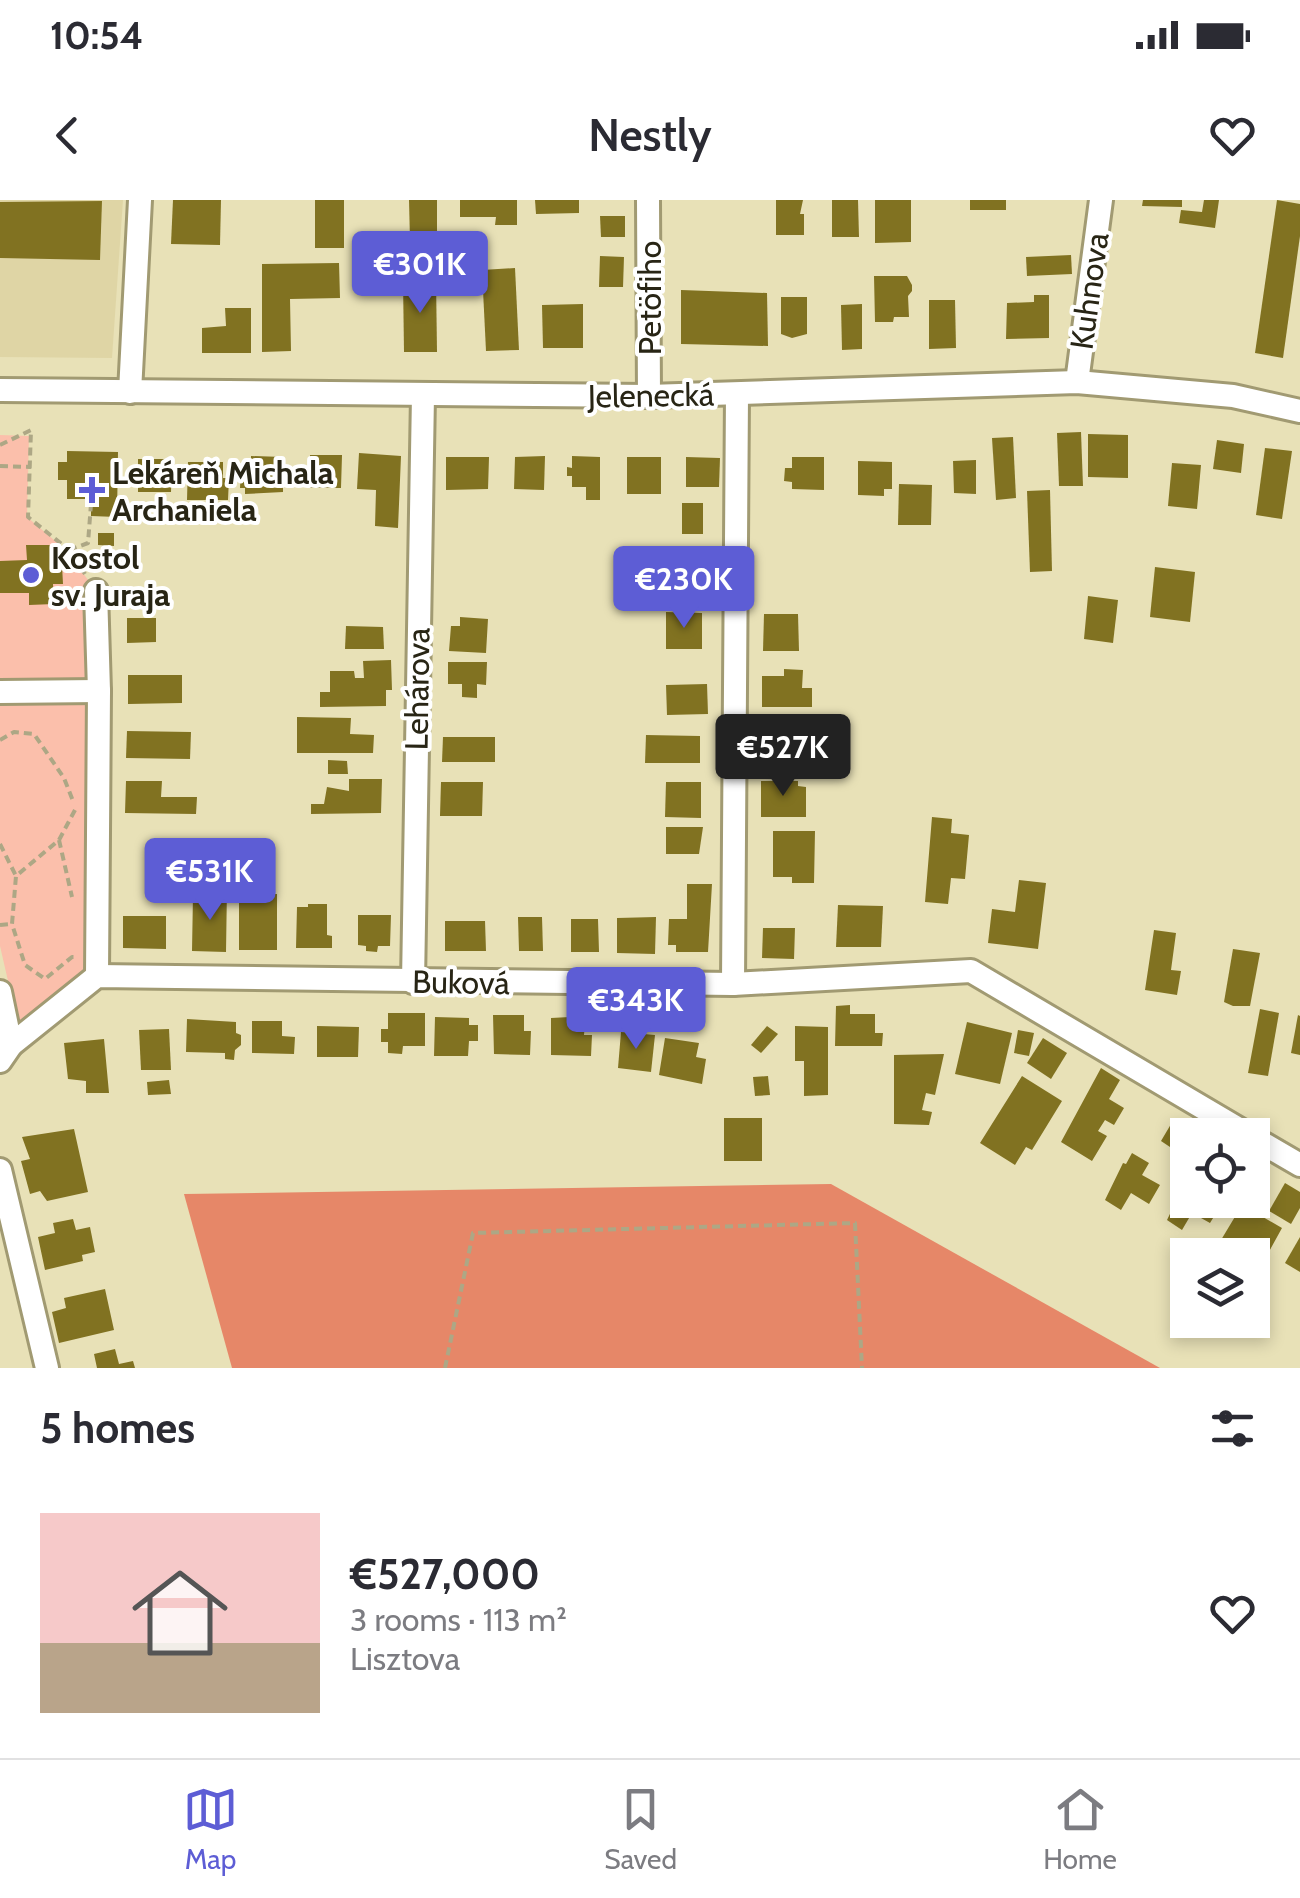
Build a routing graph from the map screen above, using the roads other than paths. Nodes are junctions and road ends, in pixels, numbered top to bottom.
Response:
1 (140, 200) edge
2 (648, 200) edge
3 (1101, 200) edge
4 (1077, 382) junction
5 (0, 390) edge
6 (130, 392) junction
7 (737, 394) junction
8 (423, 395) junction
9 (649, 396) junction
10 (1300, 411) edge
11 (96, 591) road end
12 (99, 691) junction
13 (0, 692) edge
14 (97, 968) junction
15 (413, 982) junction
16 (733, 984) junction
17 (0, 992) edge
18 (6, 1053) edge
19 (1220, 1118) edge
20 (1270, 1147) edge
21 (1300, 1165) edge
22 (0, 1170) edge
23 (47, 1368) edge

1 - 6 street
2 - 9 street, Petöfiho
3 - 4 street, Kuhnova
4 - 7 street, Jelenecká
4 - 10 street, Jelenecká
5 - 6 street, Jelenecká
6 - 8 street, Jelenecká
7 - 9 street, Jelenecká
7 - 16 street
8 - 9 street, Jelenecká
8 - 15 street, Lehárova
11 - 12 street
12 - 13 street
12 - 14 street
14 - 15 street, Buková
14 - 18 street
15 - 16 street, Buková
16 - 19 street, Buková
17 - 18 street
20 - 21 street, Buková
22 - 23 street

